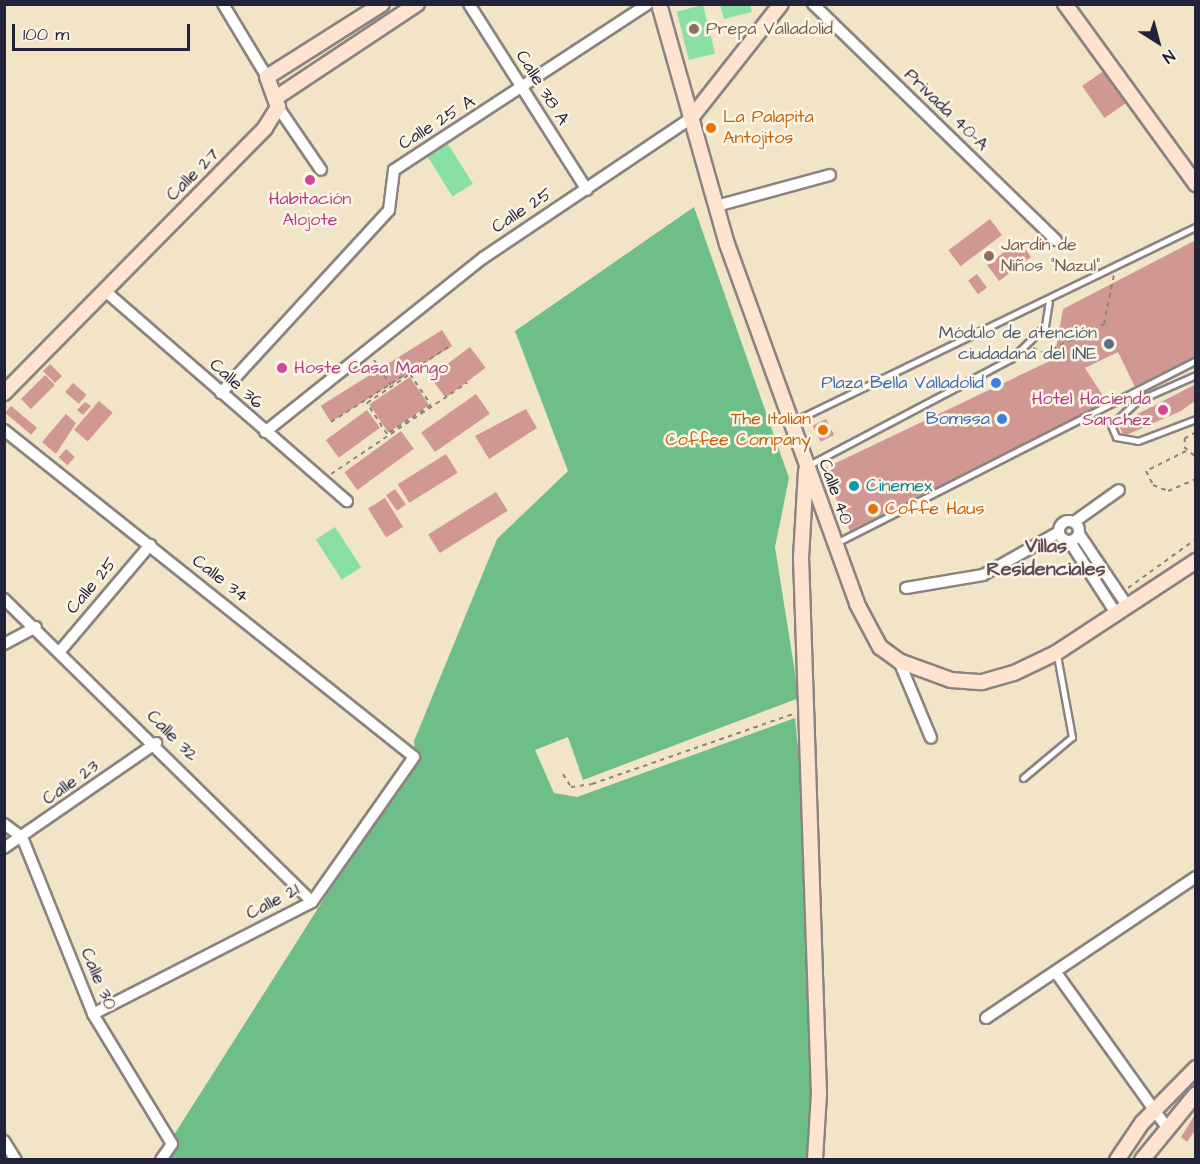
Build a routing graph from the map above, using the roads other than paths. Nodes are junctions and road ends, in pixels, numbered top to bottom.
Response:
1 (223, 4) edge
2 (382, 4) edge
3 (417, 4) edge
4 (469, 4) edge
5 (648, 4) edge
6 (659, 4) edge
7 (781, 4) edge
8 (813, 4) edge
9 (1065, 4) edge
10 (267, 77) junction
11 (523, 88) junction
12 (278, 102) junction
13 (692, 118) junction
14 (321, 170) dead end
15 (830, 174) dead end
16 (1196, 184) edge
17 (586, 190) junction
18 (716, 207) junction
19 (1196, 227) edge
20 (1056, 240) dead end
21 (104, 290) junction
22 (1049, 302) junction
23 (1196, 360) edge
24 (1196, 375) edge
25 (4, 393) edge
26 (221, 393) junction
27 (1196, 419) edge
28 (790, 423) junction
29 (4, 430) edge
30 (265, 432) junction
31 (807, 466) junction
32 (1119, 490) dead end
33 (347, 501) dead end
34 (1074, 522) junction
35 (1059, 532) junction
36 (1079, 534) junction
37 (1070, 542) junction
38 (150, 544) junction
39 (835, 544) junction
40 (1196, 561) edge
41 (906, 588) dead end
42 (4, 599) edge
43 (1123, 611) junction
44 (36, 627) junction
45 (4, 644) edge
46 (62, 650) junction
47 (1056, 653) junction
48 (899, 661) junction
49 (931, 738) dead end
50 (156, 743) junction
51 (414, 756) joint
52 (1023, 778) dead end
53 (4, 824) edge
54 (22, 837) junction
55 (4, 848) edge
56 (1196, 876) edge
57 (312, 902) junction
58 (1057, 974) junction
59 (93, 1014) junction
60 (986, 1018) dead end
61 (1196, 1068) edge
62 (1196, 1094) edge
63 (1151, 1112) junction
64 (1166, 1126) junction
65 (4, 1141) edge
66 (16, 1160) edge
67 (161, 1160) edge
68 (815, 1160) edge
69 (1117, 1160) edge
70 (1142, 1160) edge

1 - 10 street
2 - 10 main road
3 - 12 main road, Calle 27
4 - 11 street, Calle 38 A
5 - 11 street, Calle 25 A
6 - 13 main road, Calle 40
7 - 13 main road, Calle 25
8 - 20 street, Privada 40-A
9 - 16 main road
10 - 12 main road
11 - 17 street, Calle 38 A
11 - 26 street, Calle 25 A
12 - 14 street
12 - 21 main road, Calle 27
13 - 17 street, Calle 25
13 - 18 main road, Calle 40
15 - 18 street
17 - 30 street, Calle 25
18 - 28 main road, Calle 40
19 - 22 lane
21 - 25 main road, Calle 27
21 - 26 street, Calle 36
22 - 28 lane
22 - 31 lane
23 - 39 lane
24 - 27 lane
26 - 30 street, Calle 36
28 - 31 main road, Calle 40
29 - 38 street, Calle 34
30 - 33 street, Calle 36
31 - 39 main road, Calle 40
31 - 68 main road
32 - 34 street
34 - 35 street
34 - 36 street
35 - 37 street
35 - 41 street
36 - 37 street
36 - 43 street
37 - 43 street
38 - 46 street, Calle 25
38 - 51 street, Calle 34
39 - 48 main road, Calle 40
40 - 43 main road, Calle 40
42 - 44 street, Calle 32
43 - 47 main road, Calle 40
44 - 45 street
44 - 46 street, Calle 32
46 - 50 street, Calle 32
47 - 48 main road, Calle 40
47 - 52 lane
48 - 49 street
50 - 54 street, Calle 23
50 - 57 street, Calle 32
51 - 57 street, Calle 21
53 - 54 street
54 - 55 street, Calle 23
54 - 59 street, Calle 30
56 - 58 street
57 - 59 street, Calle 21
58 - 60 street
58 - 63 street
59 - 67 street, Calle 30
61 - 63 main road
62 - 64 main road
63 - 64 street
63 - 69 main road
64 - 70 main road
65 - 66 street

